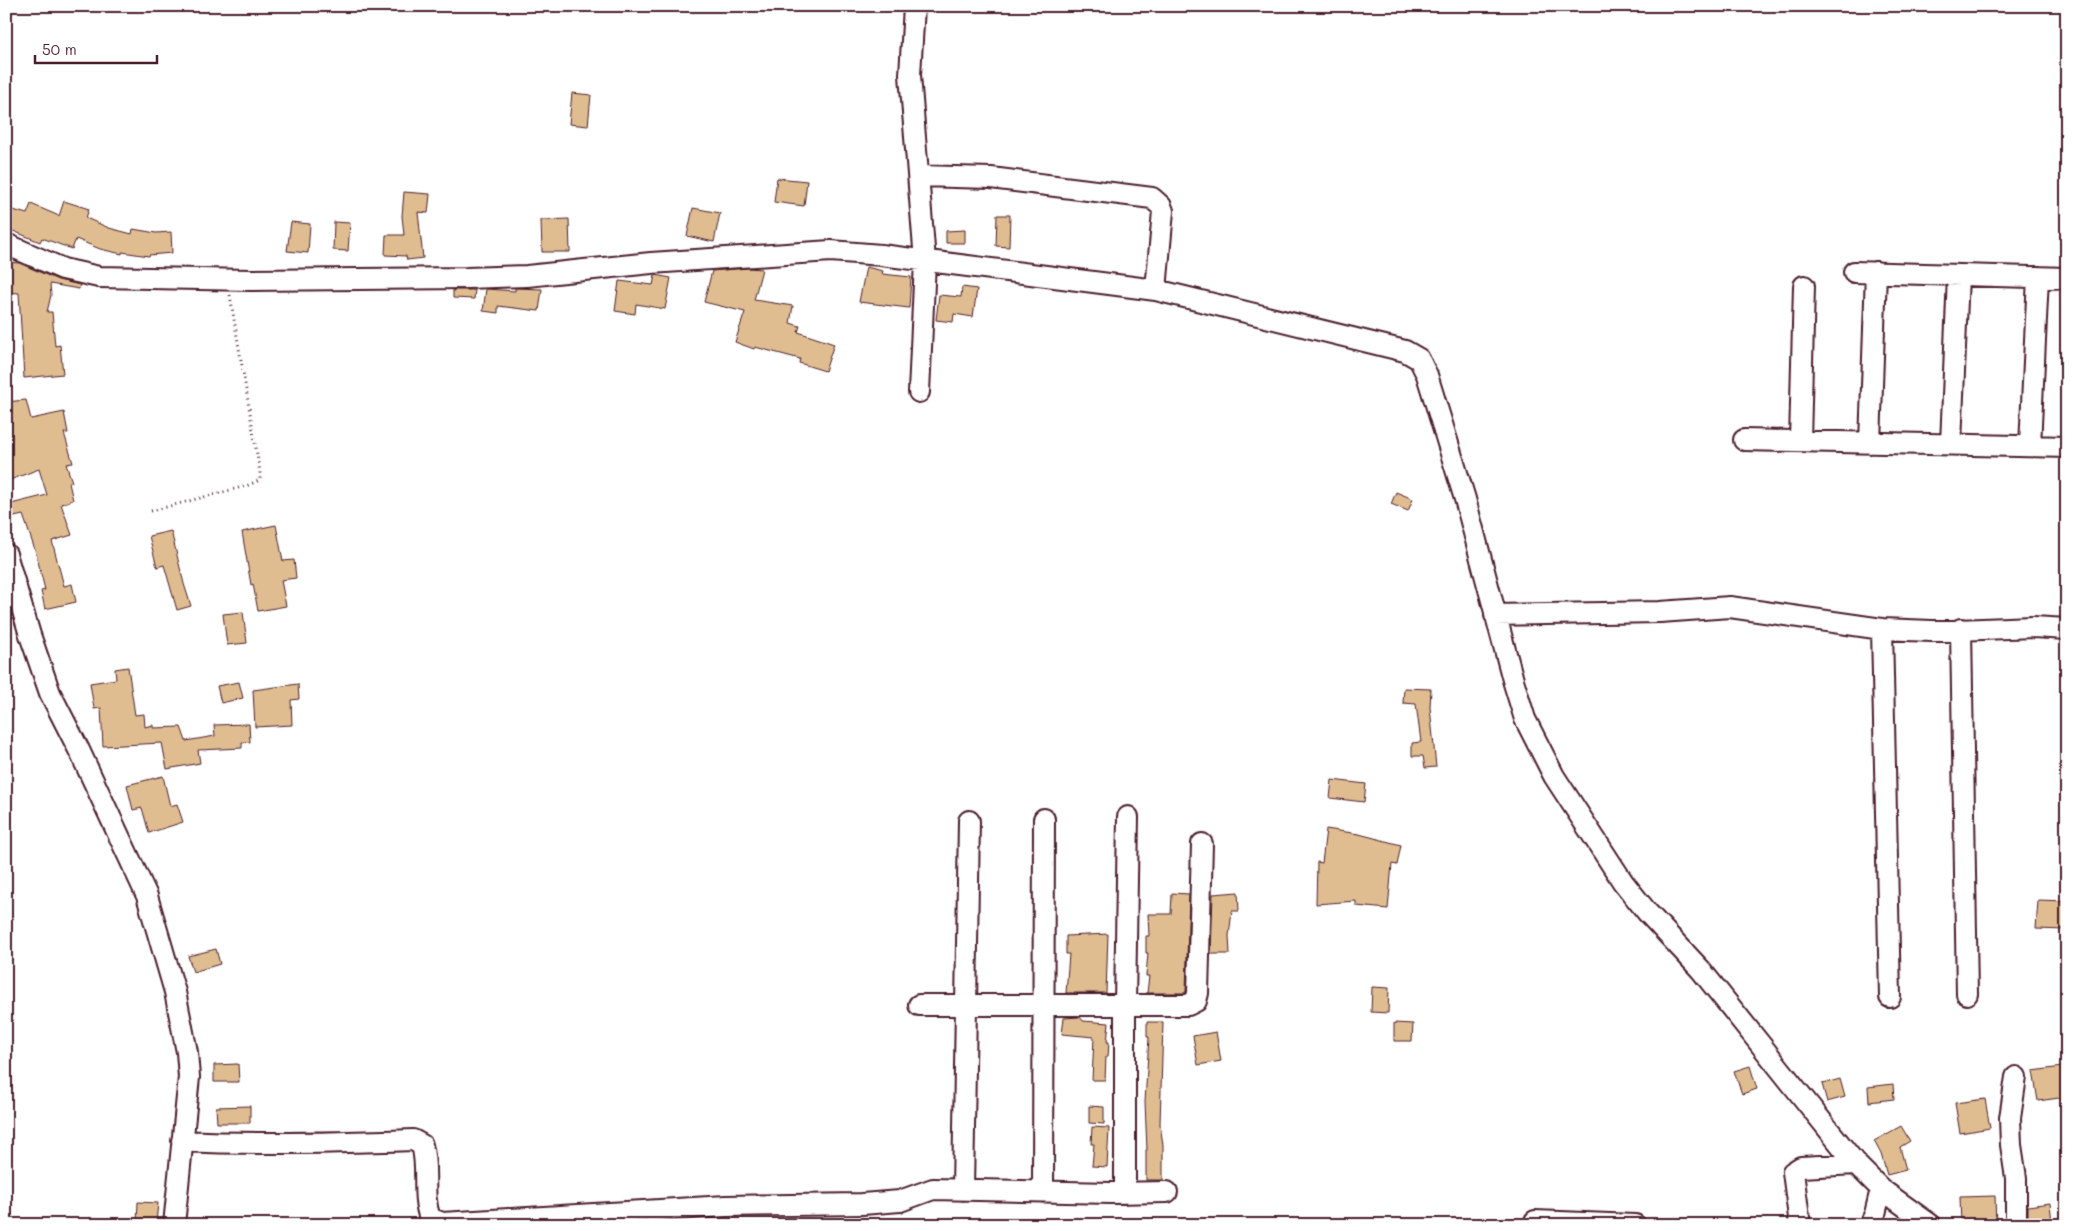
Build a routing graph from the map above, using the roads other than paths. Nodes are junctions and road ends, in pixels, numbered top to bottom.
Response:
1 (914, 6) edge
2 (919, 176) junction
3 (6, 244) edge
4 (924, 262) junction
5 (1854, 272) dead end
6 (1876, 272) junction
7 (1958, 275) junction
8 (2038, 277) junction
9 (2067, 278) edge
10 (1804, 286) dead end
11 (1156, 290) junction
12 (919, 392) dead end
13 (1744, 440) dead end
14 (1800, 441) junction
15 (1870, 443) junction
16 (1951, 444) junction
17 (2030, 446) junction
18 (2067, 447) edge
19 (6, 554) edge
20 (1495, 615) junction
21 (1882, 629) junction
22 (1961, 629) junction
23 (2067, 629) edge
24 (1128, 817) dead end
25 (1044, 819) dead end
26 (969, 821) dead end
27 (1202, 844) dead end
28 (1967, 994) dead end
29 (1890, 997) dead end
30 (1043, 1004) junction
31 (1125, 1004) junction
32 (919, 1005) dead end
33 (965, 1005) junction
34 (2016, 1078) dead end
35 (182, 1141) junction
36 (1856, 1164) junction
37 (1881, 1189) junction
38 (963, 1190) junction
39 (1043, 1192) junction
40 (1167, 1192) dead end
41 (1125, 1193) junction
42 (1611, 1224) edge
43 (174, 1225) edge
44 (1535, 1225) edge
45 (1635, 1225) edge
46 (1800, 1225) edge
47 (1870, 1225) edge
48 (1931, 1225) edge
49 (2016, 1225) edge

1 - 2 street
2 - 4 street
2 - 11 street
3 - 4 street
4 - 11 street
4 - 12 street
5 - 6 street
6 - 7 street
6 - 15 street
7 - 8 street
7 - 16 street
8 - 9 street
8 - 17 street
10 - 14 street
11 - 20 street
13 - 14 street
14 - 15 street
15 - 16 street
16 - 17 street
17 - 18 street
19 - 35 street
20 - 21 street
20 - 36 street
21 - 22 street
21 - 29 street
22 - 23 street
22 - 28 street
24 - 31 street
25 - 30 street
26 - 33 street
27 - 31 street
30 - 31 street
30 - 33 street
30 - 39 street
31 - 41 street
32 - 33 street
33 - 38 street
34 - 49 street
35 - 38 street
35 - 43 street
36 - 37 street
36 - 46 street
37 - 47 street
37 - 48 street
38 - 39 street
39 - 41 street
40 - 41 street
42 - 44 street
42 - 45 street

